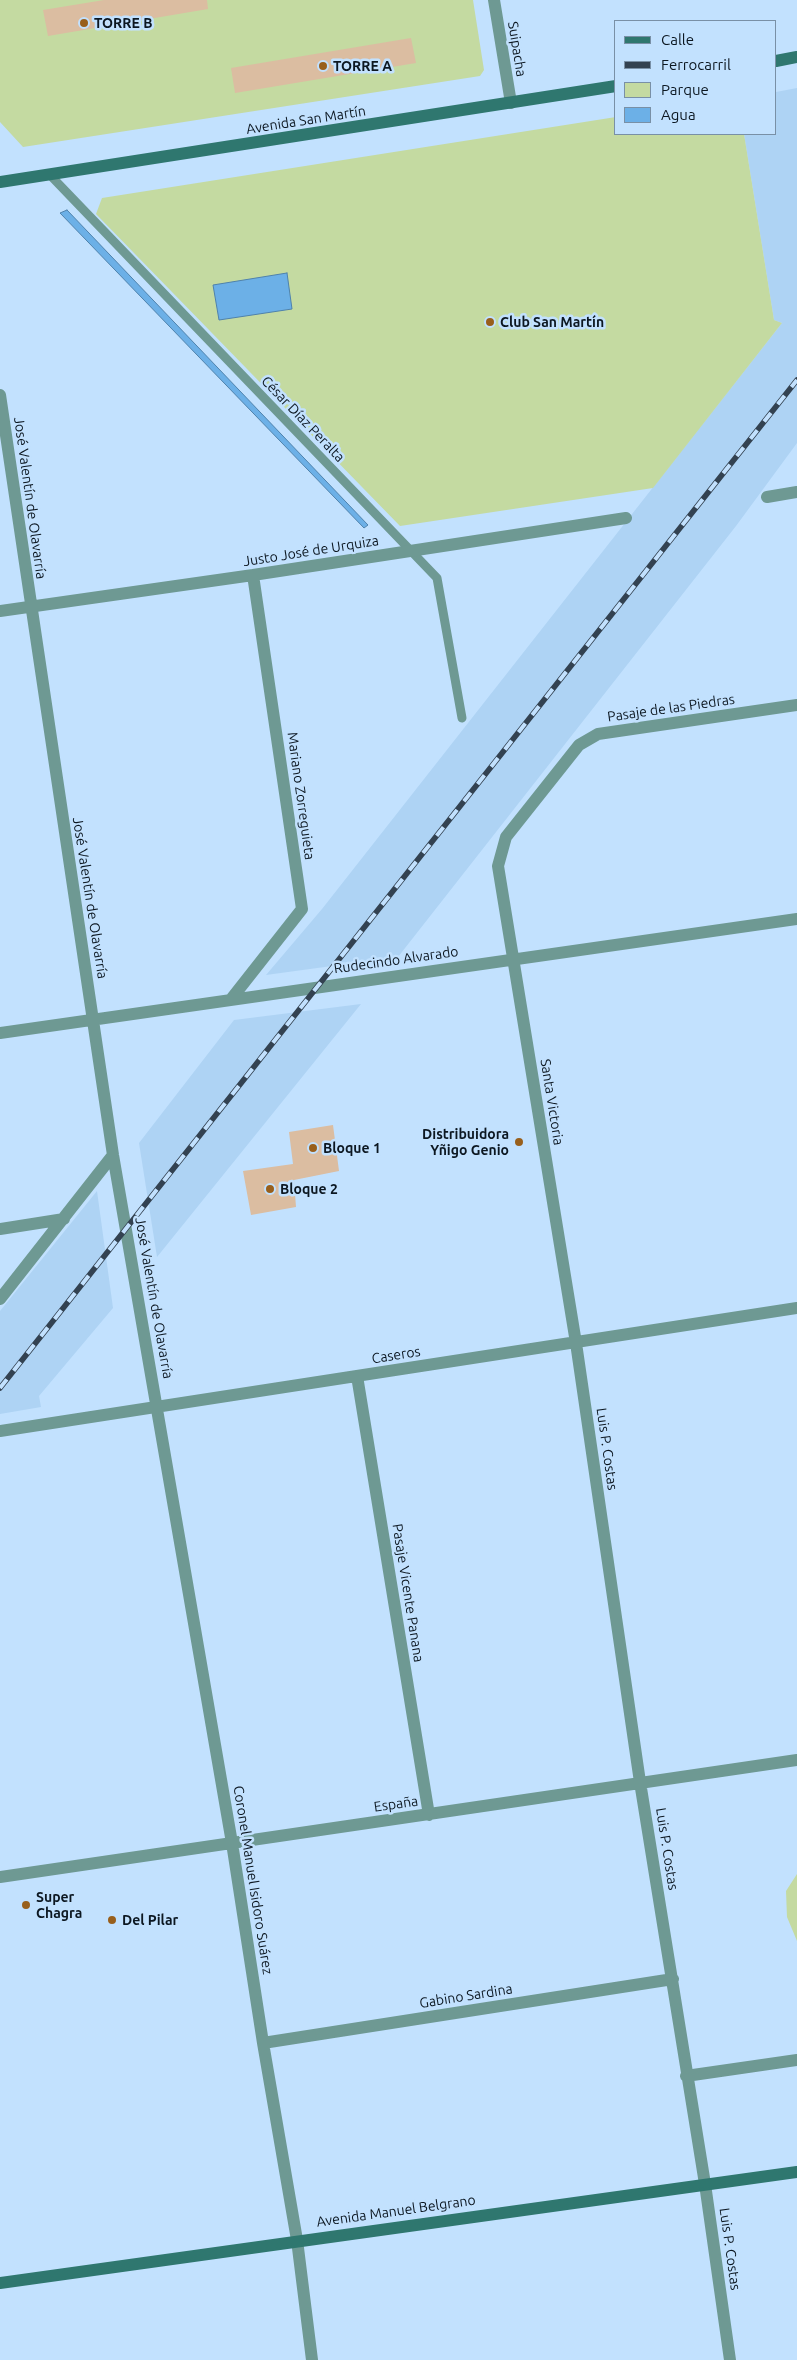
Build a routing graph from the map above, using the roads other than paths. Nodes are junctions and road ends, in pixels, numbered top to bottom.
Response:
1 (494, 0) edge
2 (797, 57) edge
3 (777, 61) edge
4 (614, 86) edge
5 (510, 103) junction
6 (51, 176) junction
7 (0, 182) edge
8 (0, 394) edge
9 (797, 492) edge
10 (767, 497) dead end
11 (626, 518) dead end
12 (410, 551) junction
13 (253, 575) junction
14 (30, 607) junction
15 (0, 611) edge
16 (797, 705) edge
17 (462, 718) dead end
18 (498, 866) joint
19 (797, 919) edge
20 (514, 960) junction
21 (232, 998) junction
22 (94, 1018) junction
23 (0, 1032) edge
24 (113, 1154) junction
25 (64, 1220) junction
26 (0, 1229) edge
27 (0, 1299) edge
28 (797, 1308) edge
29 (576, 1343) junction
30 (357, 1376) junction
31 (158, 1405) junction
32 (0, 1431) edge
33 (797, 1760) edge
34 (640, 1782) junction
35 (429, 1815) junction
36 (232, 1843) junction
37 (0, 1877) edge
38 (673, 1979) junction
39 (263, 2043) junction
40 (795, 2058) edge
41 (686, 2076) junction
42 (797, 2172) edge
43 (705, 2184) junction
44 (297, 2240) junction
45 (0, 2284) edge
46 (312, 2360) edge
47 (730, 2360) edge

1 - 5 street, Suipacha
2 - 3 main road
4 - 5 main road, Avenida San Martín
5 - 6 main road, Avenida San Martín
6 - 7 main road, Avenida San Martín
6 - 12 lane, César Díaz Peralta
8 - 14 street, José Valentín de Olavarría
9 - 10 street
11 - 12 street, Justo José de Urquiza
12 - 13 street, Justo José de Urquiza
12 - 17 lane, César Díaz Peralta
13 - 14 street, Justo José de Urquiza
13 - 21 street, Mariano Zorreguieta
14 - 15 street, Justo José de Urquiza
14 - 22 street, José Valentín de Olavarría
16 - 18 street, Pasaje de las Piedras
18 - 20 street, Santa Victoria
19 - 20 street, Rudecindo Alvarado
20 - 21 street, Rudecindo Alvarado
20 - 29 street, Santa Victoria
21 - 22 street, Rudecindo Alvarado
22 - 23 street, Rudecindo Alvarado
22 - 24 street, José Valentín de Olavarría
24 - 25 street
24 - 31 street, José Valentín de Olavarría
25 - 26 street
25 - 27 street
28 - 29 street, Caseros
29 - 30 street, Caseros
29 - 34 street, Luis P. Costas
30 - 31 street, Caseros
30 - 35 street, Pasaje Vicente Panana
31 - 32 street, Caseros
31 - 36 street, Coronel Manuel Isidoro Suárez
33 - 34 street, España
34 - 35 street, España
34 - 38 street, Luis P. Costas
35 - 36 street, España
36 - 37 street, España
36 - 39 street, Coronel Manuel Isidoro Suárez
38 - 39 street, Gabino Sardina
38 - 41 street, Luis P. Costas
39 - 44 street, Coronel Manuel Isidoro Suárez
40 - 41 street
41 - 43 street, Luis P. Costas
42 - 43 main road, Avenida Manuel Belgrano
43 - 44 main road, Avenida Manuel Belgrano
43 - 47 street, Luis P. Costas
44 - 45 main road, Avenida Manuel Belgrano
44 - 46 street, Coronel Manuel Isidoro Suárez

